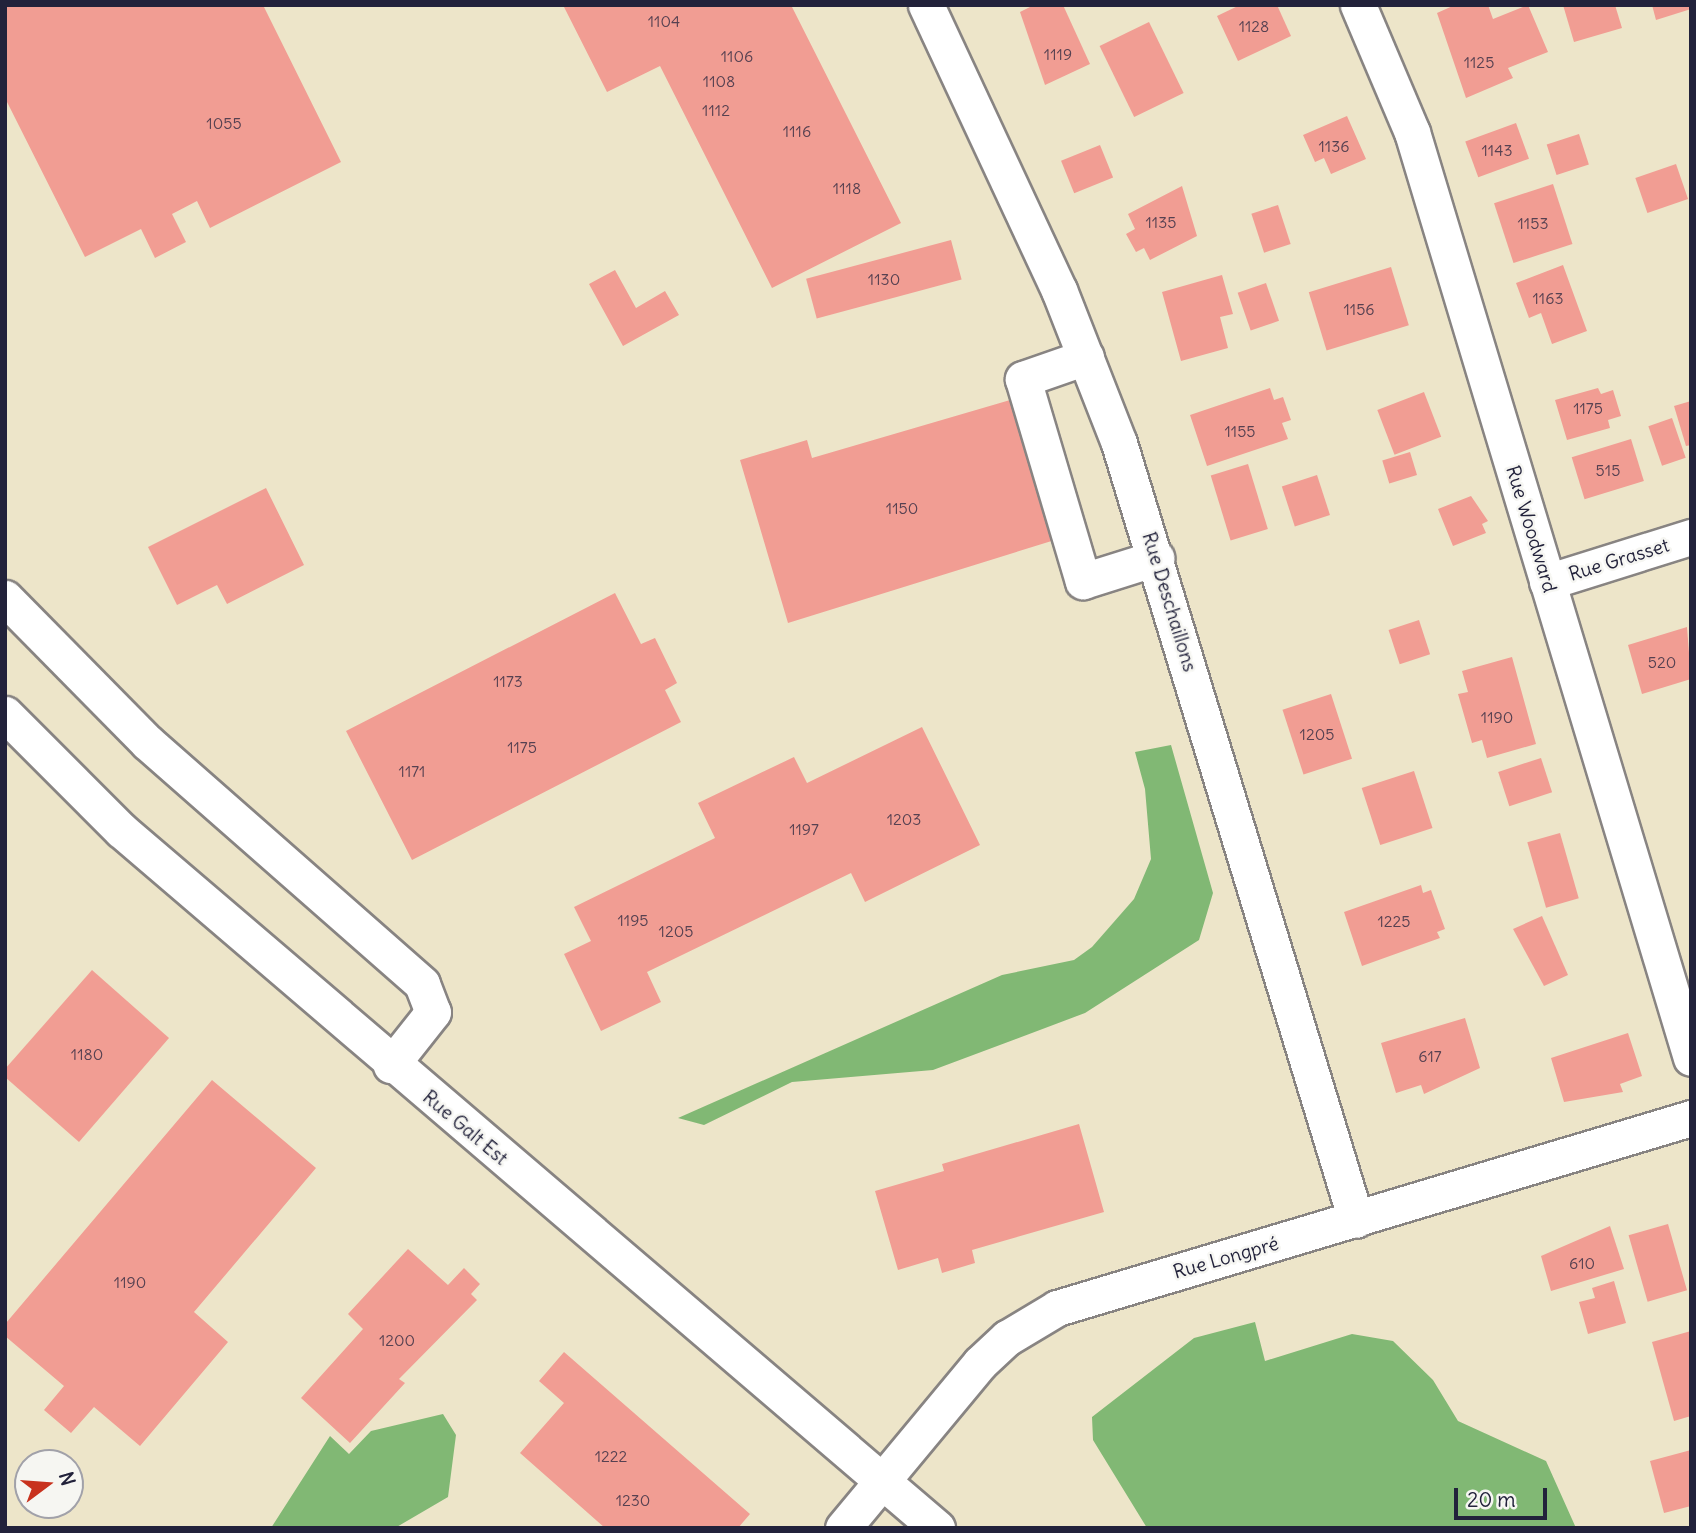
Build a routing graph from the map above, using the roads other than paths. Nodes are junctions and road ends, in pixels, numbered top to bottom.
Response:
1 (926, 5) edge
2 (1358, 5) edge
3 (1086, 358) junction
4 (1691, 537) edge
5 (1156, 558) junction
6 (1547, 582) junction
7 (5, 598) edge
8 (5, 714) edge
9 (1691, 1058) edge
10 (391, 1065) junction
11 (1691, 1118) edge
12 (1356, 1220) junction
13 (882, 1480) junction
14 (844, 1528) edge
15 (937, 1528) edge

1 - 3 street, Rue Deschaillons
2 - 6 street, Rue Woodward
3 - 5 street, Rue Deschaillons
3 - 5 street
4 - 6 street, Rue Grasset
5 - 12 street, Rue Deschaillons
6 - 9 street, Rue Woodward
7 - 10 street
8 - 10 street, Rue Galt Est
10 - 13 street, Rue Galt Est
11 - 12 street, Rue Longpré
12 - 13 street, Rue Longpré
13 - 14 street, Rue Longpré
13 - 15 street, Rue Galt Est

